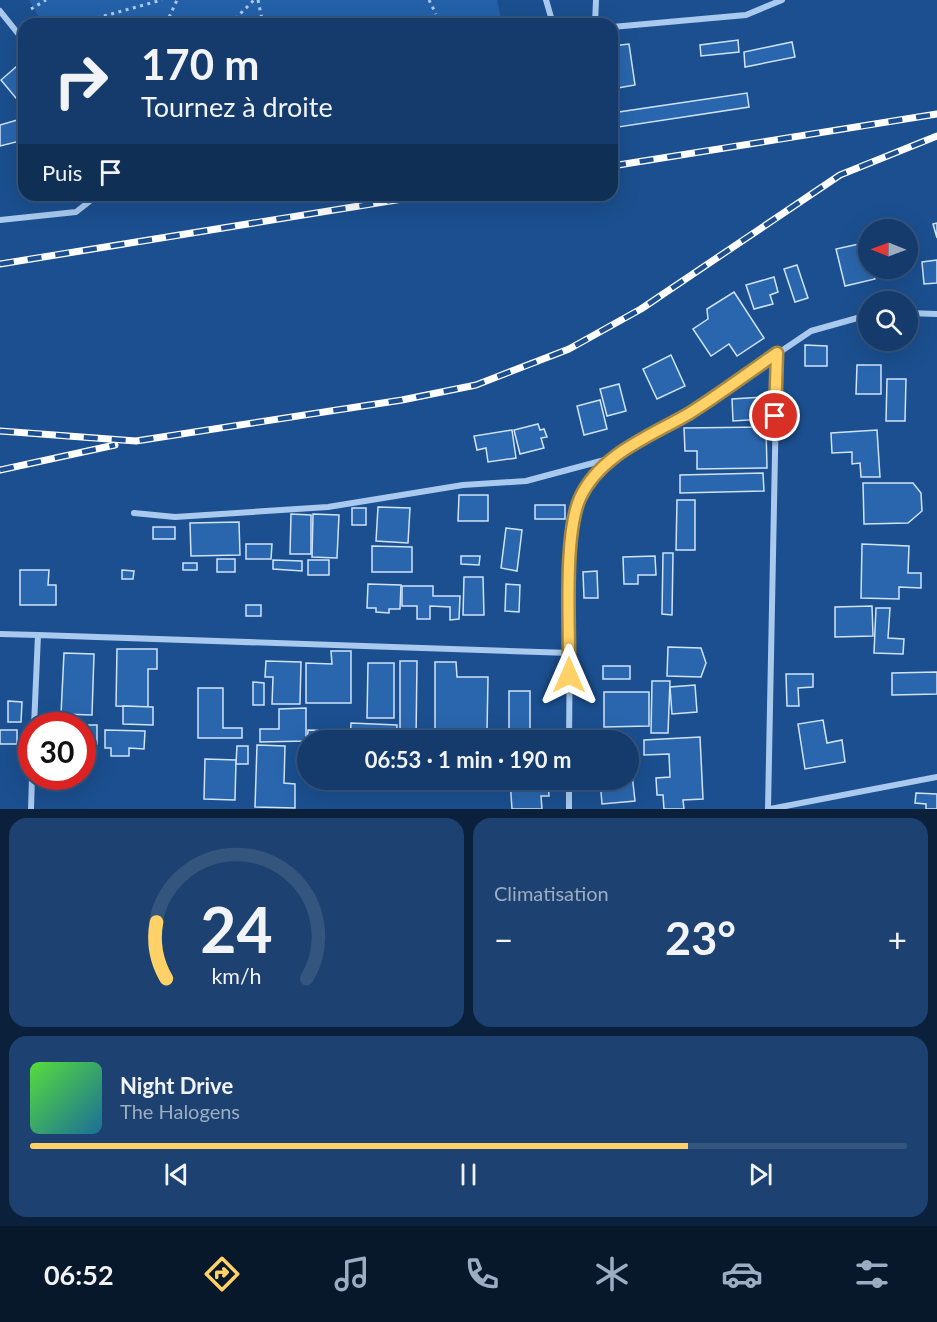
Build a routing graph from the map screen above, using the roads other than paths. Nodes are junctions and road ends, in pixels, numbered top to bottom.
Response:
1 (546, 0) edge
2 (596, 0) edge
3 (782, 0) edge
4 (0, 11) edge
5 (551, 18) edge
6 (595, 18) edge
7 (618, 26) edge
8 (18, 33) edge
9 (90, 201) edge
10 (0, 220) edge
11 (918, 313) edge
12 (937, 314) edge
13 (858, 318) edge
14 (777, 353) junction
15 (612, 458) junction
16 (134, 513) dead end
17 (0, 634) edge
18 (38, 635) junction
19 (570, 653) junction
20 (35, 712) edge
21 (569, 730) edge
22 (937, 777) edge
23 (32, 790) edge
24 (569, 790) edge
25 (31, 809) edge
26 (569, 809) edge
27 (769, 809) edge

1 - 5 street
2 - 6 street
3 - 7 street
4 - 8 street
9 - 10 street
11 - 12 street
13 - 14 street
14 - 15 street
14 - 27 street
15 - 16 street
15 - 19 street
17 - 18 street
18 - 19 street
18 - 20 street
19 - 21 street
22 - 27 street
23 - 25 street
24 - 26 street

